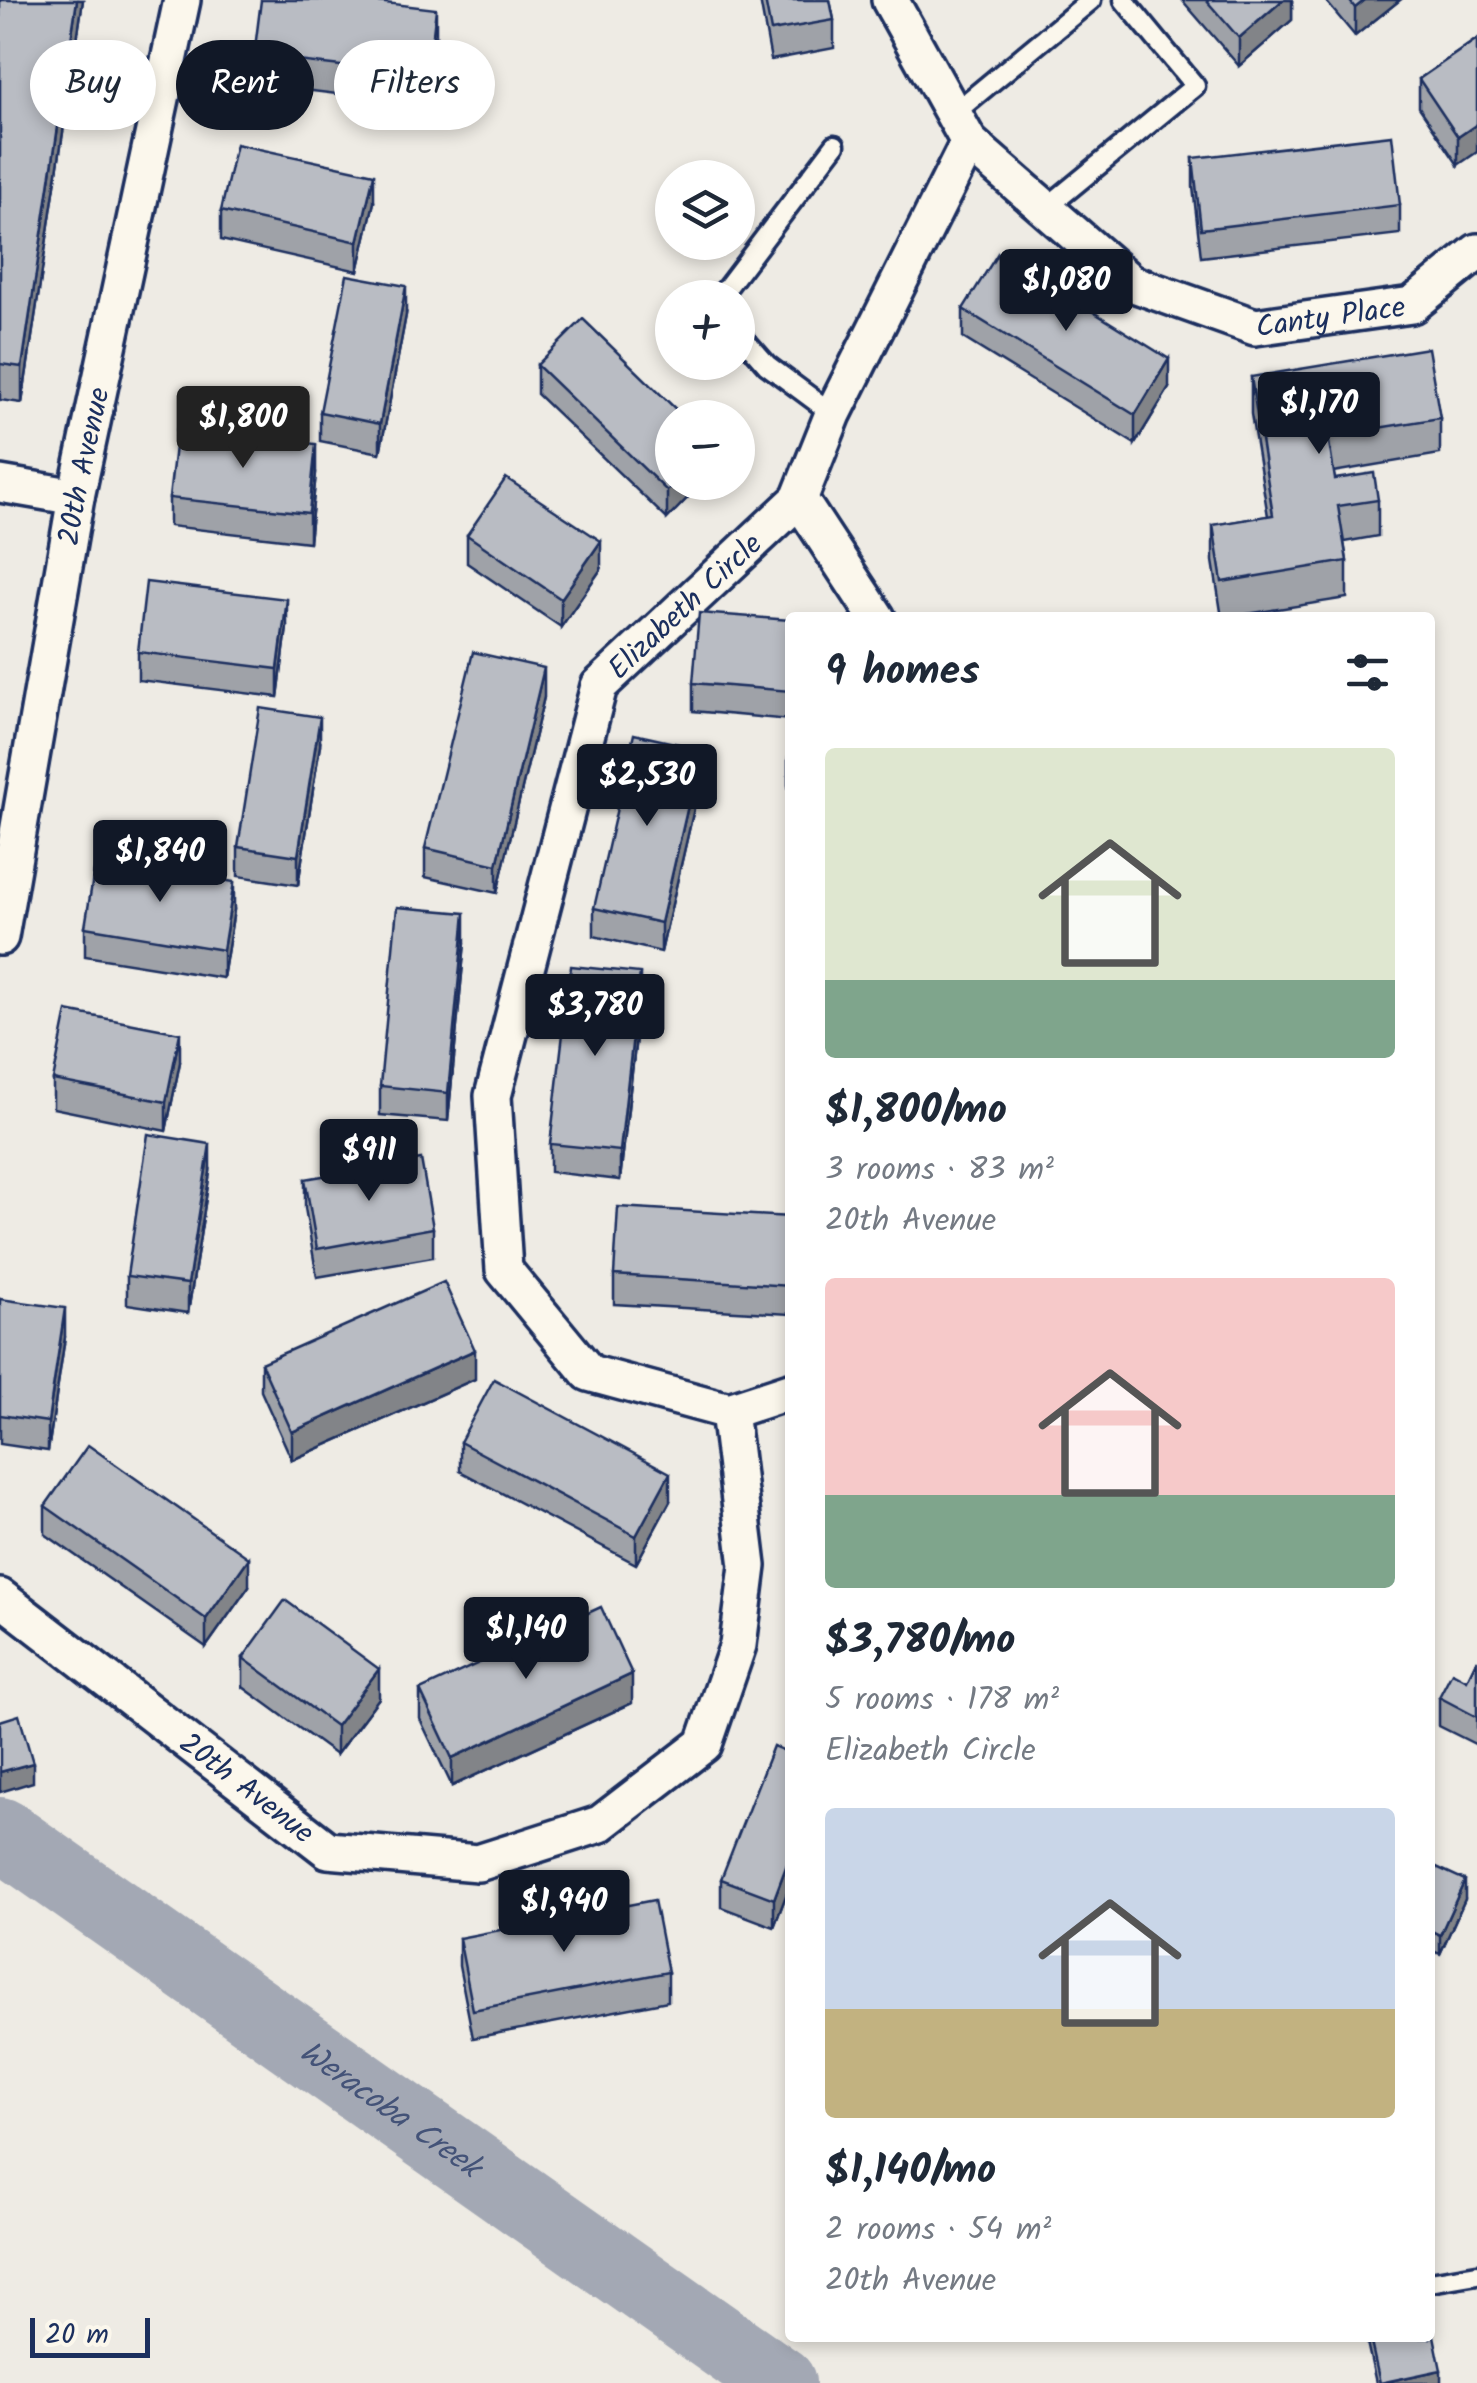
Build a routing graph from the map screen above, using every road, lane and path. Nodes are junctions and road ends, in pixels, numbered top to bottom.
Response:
1 (182, 0) edge
2 (890, 0) edge
3 (1091, 0) edge
4 (1124, 0) edge
5 (961, 128) junction
6 (836, 145) dead end
7 (1046, 208) junction
8 (1477, 252) edge
9 (734, 280) edge
10 (755, 351) edge
11 (832, 414) junction
12 (0, 484) edge
13 (76, 498) junction
14 (798, 499) junction
15 (874, 612) edge
16 (0, 937) edge
17 (785, 1393) edge
18 (730, 1411) junction
19 (0, 1597) edge
20 (1477, 2274) edge
21 (1435, 2281) edge

1 - 13 street, 20th Avenue
2 - 5 street, Canty Place
3 - 5 lane
4 - 7 lane
5 - 7 street, Canty Place
5 - 11 street, Elizabeth Circle
6 - 9 lane
7 - 8 street, Canty Place
10 - 11 lane
11 - 14 street, Elizabeth Circle
12 - 13 street
13 - 16 street, 20th Avenue
14 - 15 street
14 - 18 street, Elizabeth Circle
17 - 18 street
18 - 19 street, 20th Avenue
20 - 21 lane

